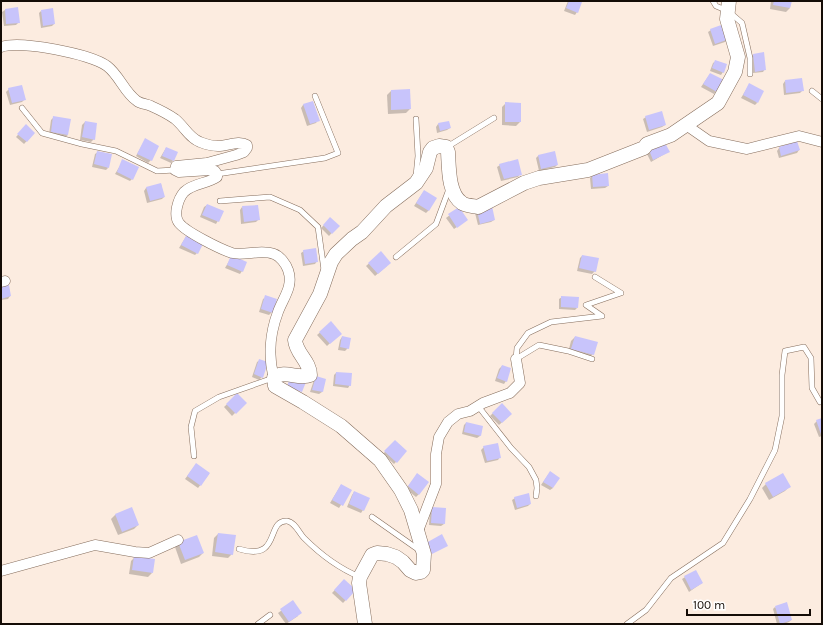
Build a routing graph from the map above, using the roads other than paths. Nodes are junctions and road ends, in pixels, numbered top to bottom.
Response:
1 (713, 1) edge
2 (729, 6) edge
3 (1, 47) edge
4 (750, 74) dead end
5 (812, 91) dead end
6 (315, 96) dead end
7 (822, 99) edge
8 (22, 108) dead end
9 (494, 118) dead end
10 (416, 119) dead end
11 (686, 126) junction
12 (822, 142) edge
13 (446, 147) junction
14 (175, 170) junction
15 (217, 174) junction
16 (416, 182) junction
17 (451, 185) junction
18 (220, 201) dead end
19 (396, 257) dead end
20 (595, 277) dead end
21 (325, 279) junction
22 (516, 358) junction
23 (592, 359) dead end
24 (274, 378) junction
25 (820, 402) dead end
26 (478, 406) junction
27 (194, 456) dead end
28 (536, 496) dead end
29 (372, 516) dead end
30 (418, 531) junction
31 (178, 540) dead end
32 (239, 550) dead end
33 (424, 554) junction
34 (1, 571) edge
35 (360, 577) junction
36 (270, 615) dead end
37 (258, 624) edge
38 (366, 624) edge
39 (627, 624) edge

1 - 2 lane
2 - 4 lane
2 - 11 street
3 - 14 street
5 - 7 lane
6 - 15 lane
8 - 14 lane
9 - 13 lane
10 - 16 lane
11 - 12 street
11 - 17 street
13 - 16 street
13 - 17 street
14 - 15 street
15 - 24 street
16 - 21 street
17 - 19 lane
18 - 21 lane
20 - 22 lane
21 - 24 street
22 - 23 lane
22 - 26 street
24 - 27 lane
24 - 30 street
25 - 39 lane
26 - 28 lane
26 - 30 street
29 - 33 lane
30 - 33 street
31 - 34 street
32 - 35 lane
33 - 35 street
35 - 38 street
36 - 37 lane

